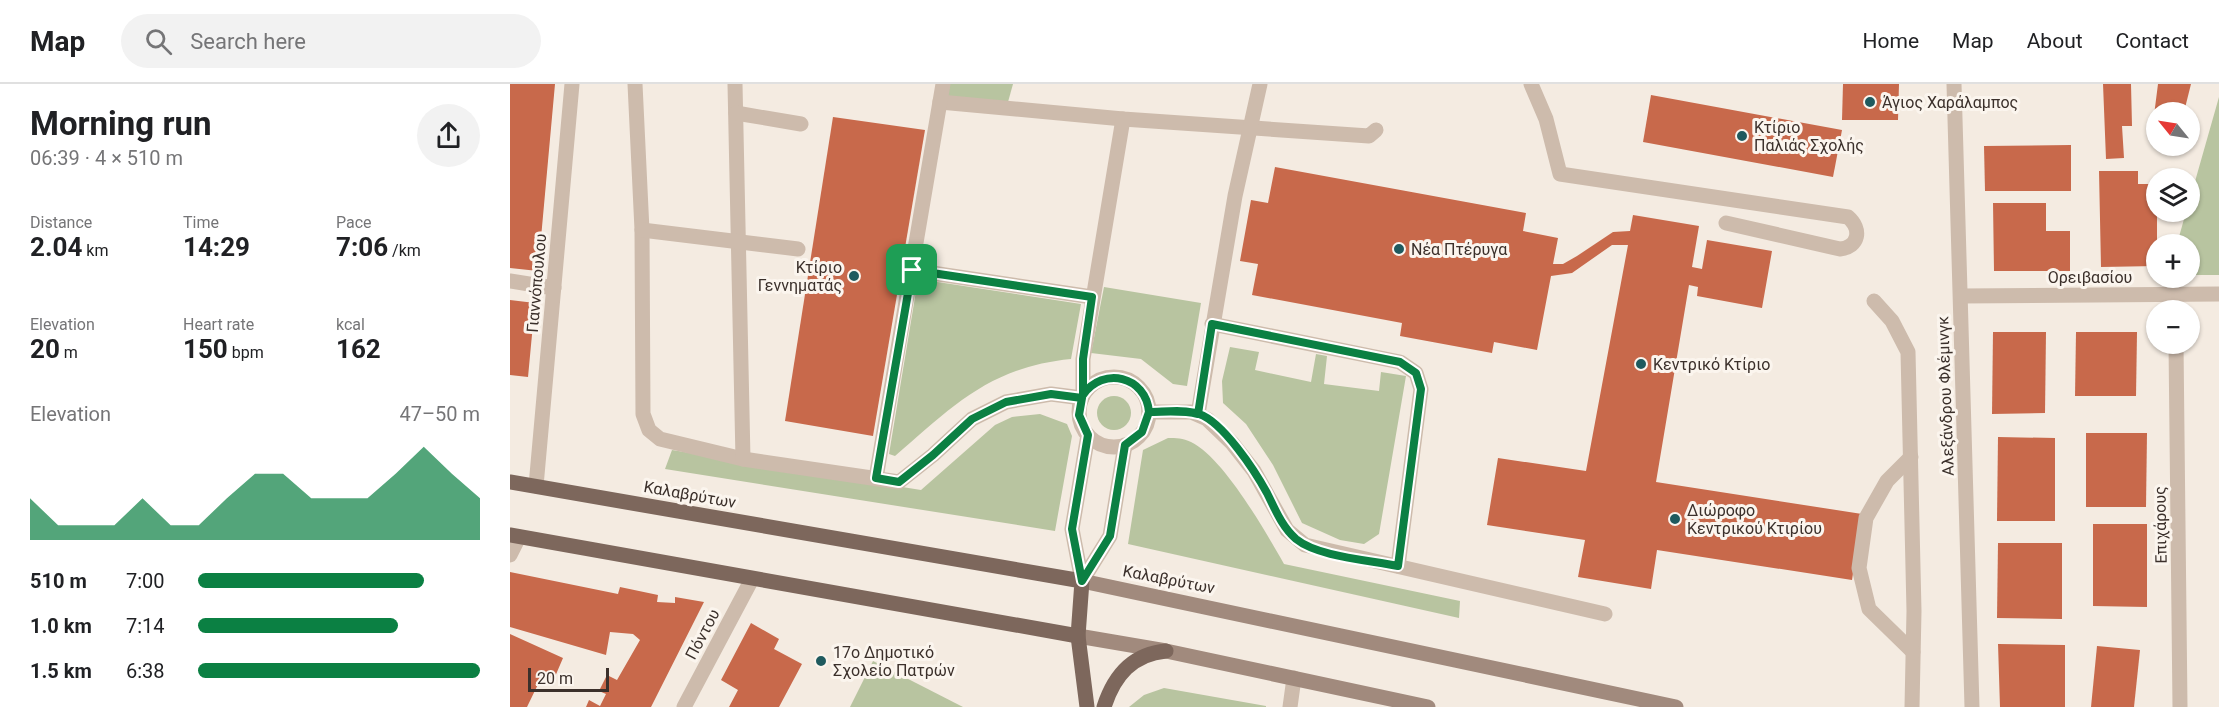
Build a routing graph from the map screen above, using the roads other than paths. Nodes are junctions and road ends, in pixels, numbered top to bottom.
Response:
1 (572, 84) edge
2 (635, 84) edge
3 (735, 84) edge
4 (943, 84) edge
5 (1260, 84) edge
6 (1531, 84) edge
7 (1954, 84) edge
8 (940, 102) junction
9 (736, 113) junction
10 (1123, 119) junction
11 (801, 124) dead end
12 (1250, 128) junction
13 (1376, 130) dead end
14 (1726, 223) dead end
15 (642, 230) junction
16 (739, 242) junction
17 (798, 249) dead end
18 (912, 270) junction
19 (510, 280) edge
20 (554, 288) junction
21 (2175, 294) junction
22 (2219, 294) edge
23 (1961, 296) junction
24 (1092, 297) junction
25 (2175, 300) edge
26 (1874, 301) dead end
27 (1212, 324) junction
28 (2176, 354) edge
29 (1083, 397) junction
30 (1149, 412) junction
31 (1198, 414) junction
32 (1088, 435) junction
33 (1125, 445) junction
34 (1911, 457) junction
35 (743, 459) junction
36 (876, 478) junction
37 (510, 482) edge
38 (536, 486) junction
39 (514, 536) edge
40 (510, 555) edge
41 (1398, 566) junction
42 (752, 579) junction
43 (1082, 581) junction
44 (1605, 614) dead end
45 (1078, 636) junction
46 (1166, 651) junction
47 (1913, 652) junction
48 (1294, 678) junction
49 (684, 707) edge
50 (1087, 707) edge
51 (1104, 707) edge
52 (1290, 707) edge
53 (1428, 707) edge
54 (1676, 707) edge
55 (1912, 707) edge
56 (1972, 707) edge
57 (2180, 707) edge

1 - 20 street, Γιαννόπουλου
2 - 15 street
3 - 9 street
4 - 8 street
5 - 12 street
6 - 14 street
7 - 23 street, Αλεξάνδρου Φλέμινγκ
8 - 10 street
8 - 18 street
9 - 11 street
9 - 16 street
10 - 12 street
10 - 24 street
12 - 13 street
12 - 27 street
15 - 16 street
15 - 35 street
16 - 17 street
16 - 35 street
18 - 24 street
18 - 36 street
19 - 20 street
20 - 38 street, Γιαννόπουλου
21 - 22 street, Ορειβασίου
21 - 23 street, Ορειβασίου
21 - 25 street
23 - 56 street, Αλεξάνδρου Φλέμινγκ
24 - 29 street
26 - 34 street
27 - 31 street
27 - 41 street
28 - 57 street, Επιχάρους
29 - 30 street
29 - 32 street
29 - 36 street
30 - 31 street
30 - 33 street
31 - 41 street
32 - 33 street
32 - 43 street
33 - 43 street
34 - 47 street
34 - 47 street
35 - 36 street
37 - 38 main road, Καλαβρύτων
38 - 43 main road, Καλαβρύτων
39 - 40 street
39 - 42 main road
41 - 44 street
42 - 45 main road
42 - 49 street, Πόντου
43 - 45 main road
43 - 54 main road, Καλαβρύτων
45 - 46 main road
45 - 50 main road
46 - 48 main road
46 - 51 main road
47 - 55 street
48 - 52 street
48 - 53 main road

